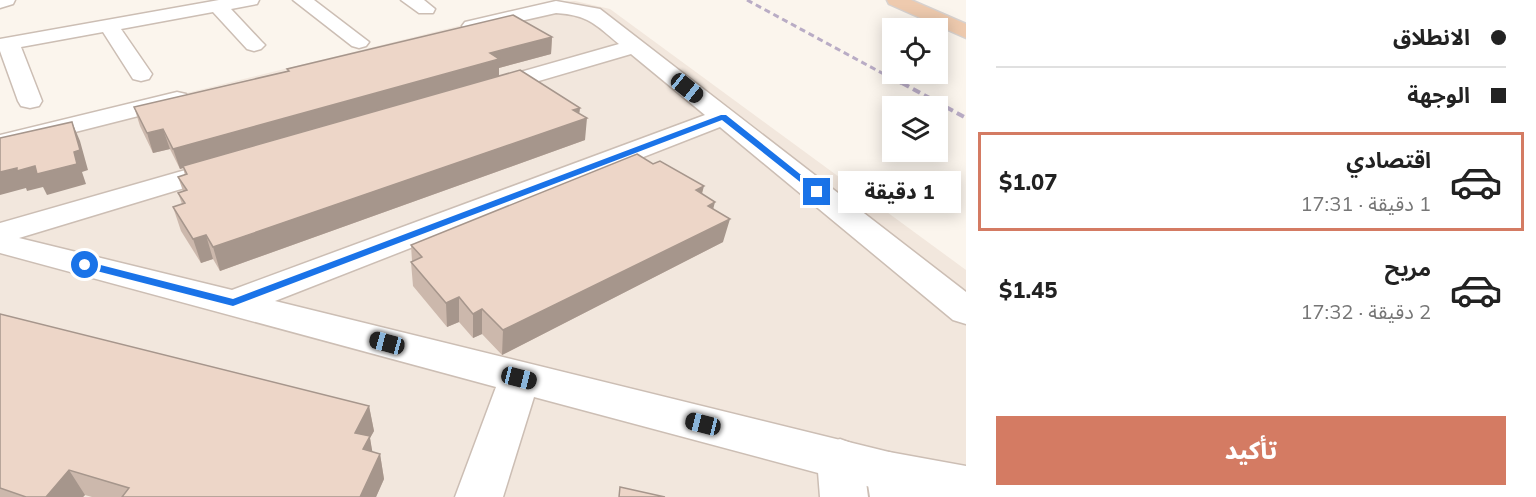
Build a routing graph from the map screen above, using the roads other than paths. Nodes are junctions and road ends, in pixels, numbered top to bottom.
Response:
1 (6, 0) edge
2 (250, 0) edge
3 (303, 0) edge
4 (896, 0) edge
5 (934, 0) edge
6 (0, 2) edge
7 (207, 6) edge
8 (966, 14) edge
9 (110, 26) junction
10 (451, 32) edge
11 (966, 32) edge
12 (5, 44) edge
13 (254, 45) dead end
14 (634, 46) junction
15 (362, 49) edge
16 (141, 74) dead end
17 (196, 94) edge
18 (464, 96) edge
19 (30, 101) dead end
20 (723, 117) junction
21 (0, 143) edge
22 (249, 160) edge
23 (0, 233) edge
24 (0, 243) edge
25 (233, 303) junction
26 (966, 311) edge
27 (519, 378) junction
28 (842, 478) edge
29 (892, 484) edge
30 (966, 487) edge
31 (479, 497) edge

1 - 6 street
2 - 7 street
3 - 15 street
4 - 11 highway
5 - 8 highway
7 - 9 street
7 - 13 street
9 - 12 street
9 - 16 street
10 - 14 street
12 - 19 street
14 - 18 street
14 - 20 street
17 - 21 street
20 - 25 street
20 - 26 street
22 - 23 street
24 - 25 street
25 - 27 street
27 - 28 street
27 - 31 street
28 - 29 street
29 - 30 street

